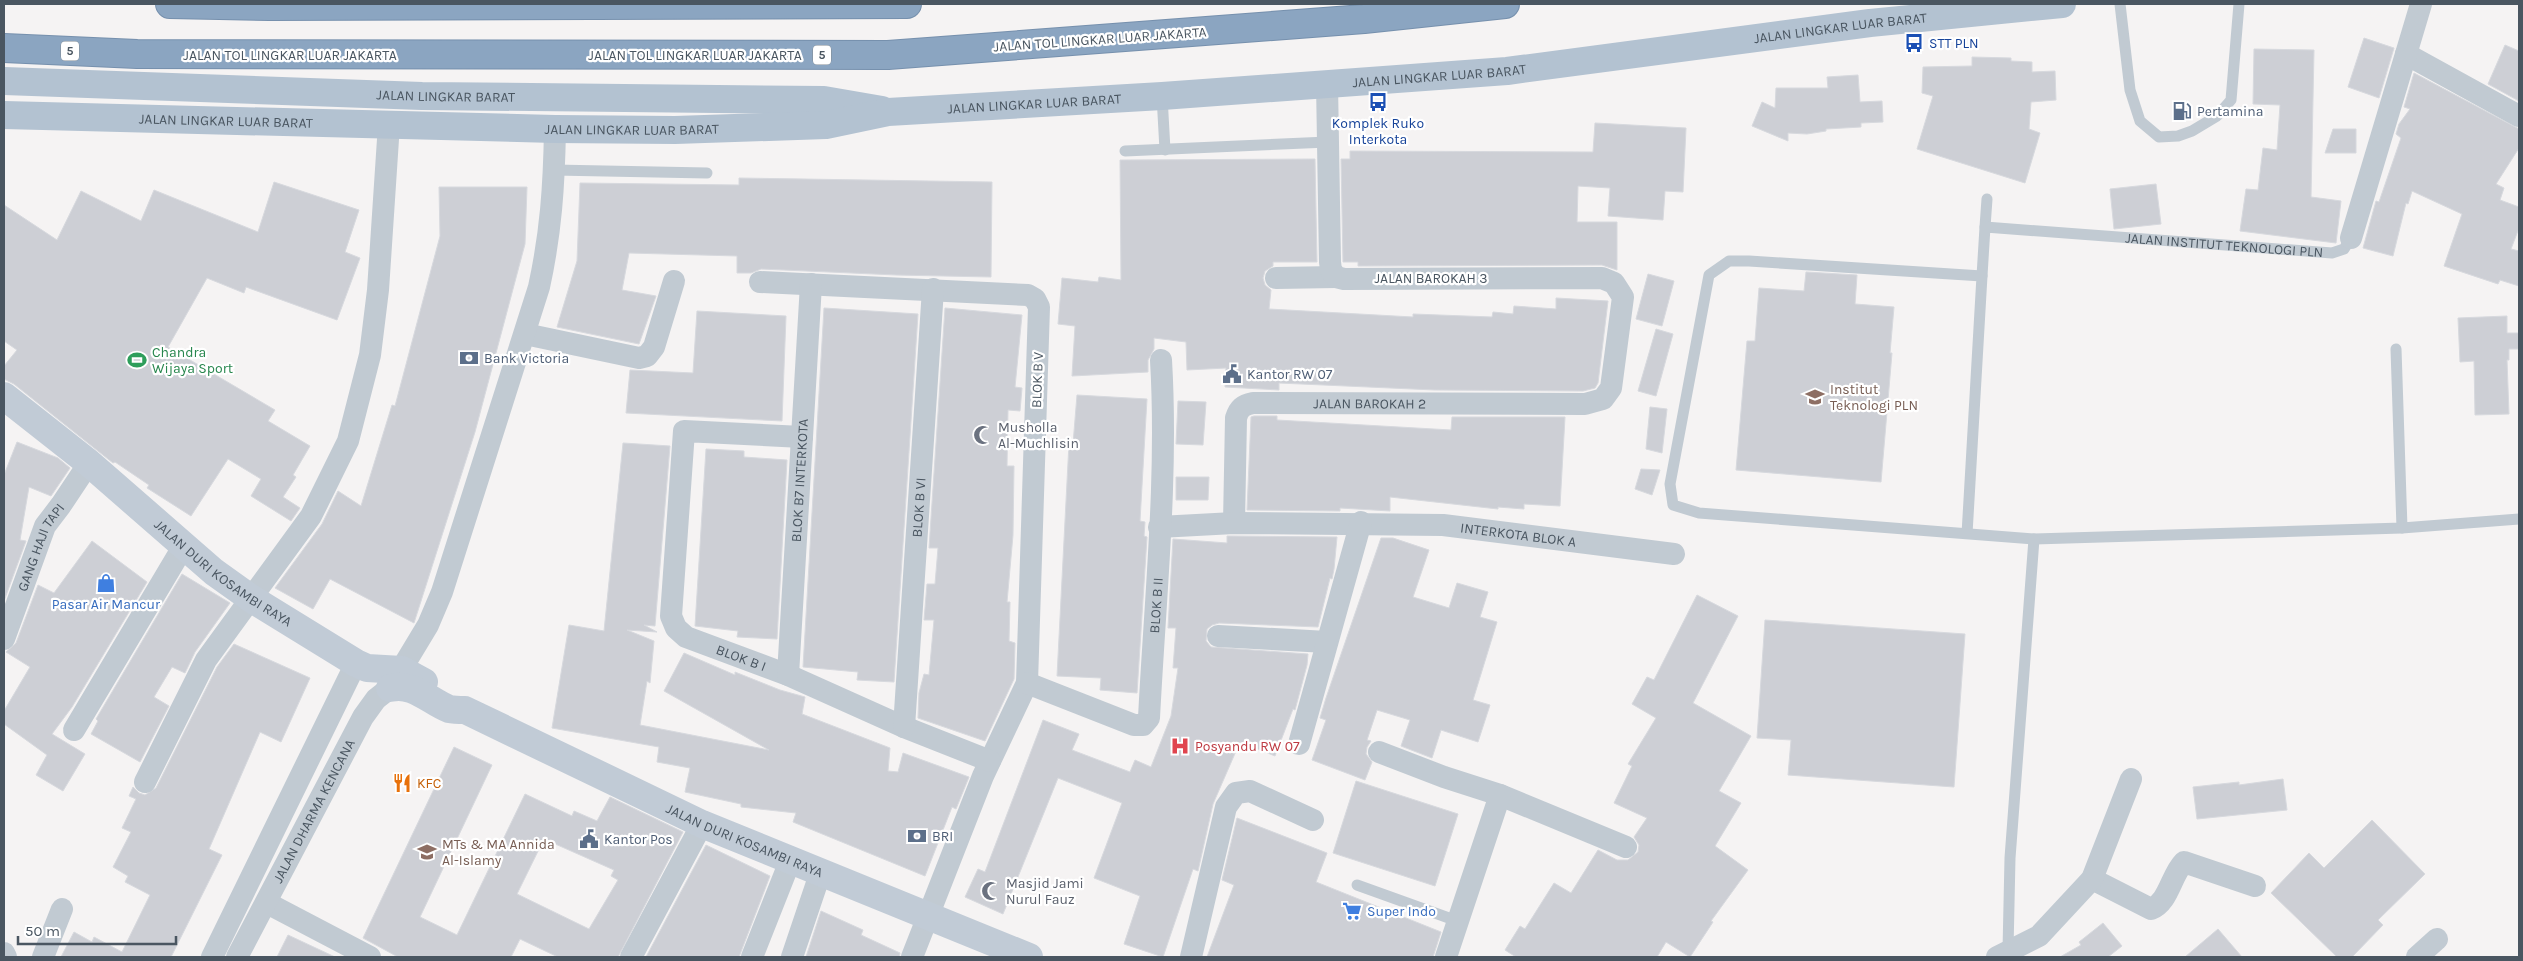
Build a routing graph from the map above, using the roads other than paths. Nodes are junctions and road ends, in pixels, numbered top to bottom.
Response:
1 (170, 4) edge
2 (907, 4) edge
3 (1505, 4) edge
4 (2062, 4) edge
5 (2120, 4) edge
6 (2239, 4) edge
7 (2421, 4) edge
8 (4, 48) edge
9 (2406, 54) junction
10 (4, 81) edge
11 (1327, 83) junction
12 (1162, 96) junction
13 (888, 112) junction
14 (4, 115) edge
15 (2519, 116) edge
16 (389, 124) junction
17 (556, 129) junction
18 (1328, 142) junction
19 (1165, 150) junction
20 (1125, 152) dead end
21 (554, 170) junction
22 (707, 173) dead end
23 (1987, 199) dead end
24 (1985, 227) junction
25 (2351, 238) joint
26 (1982, 276) junction
27 (1336, 277) junction
28 (1276, 278) dead end
29 (674, 281) dead end
30 (760, 282) dead end
31 (811, 284) junction
32 (933, 289) junction
33 (525, 334) junction
34 (2396, 349) dead end
35 (1161, 360) dead end
36 (1611, 388) joint
37 (4, 396) edge
38 (802, 437) junction
39 (89, 463) junction
40 (2519, 519) edge
41 (1361, 522) junction
42 (1234, 523) junction
43 (1159, 528) junction
44 (2402, 528) junction
45 (1967, 534) junction
46 (2034, 539) junction
47 (183, 547) junction
48 (1674, 554) dead end
49 (252, 599) junction
50 (1218, 636) dead end
51 (4, 640) edge
52 (1327, 642) junction
53 (356, 663) junction
54 (788, 676) junction
55 (400, 682) junction
56 (1027, 683) junction
57 (904, 727) junction
58 (74, 730) dead end
59 (1299, 744) dead end
60 (1380, 752) dead end
61 (990, 761) junction
62 (2131, 779) dead end
63 (145, 782) dead end
64 (1500, 795) junction
65 (1313, 820) dead end
66 (702, 824) junction
67 (1626, 847) dead end
68 (790, 862) junction
69 (820, 874) junction
70 (2092, 878) junction
71 (1356, 885) dead end
72 (2255, 886) dead end
73 (267, 903) junction
74 (62, 909) dead end
75 (927, 917) junction
76 (1460, 922) junction
77 (2437, 939) dead end
78 (4, 953) edge
79 (2002, 954) edge
80 (6, 957) edge
81 (43, 957) edge
82 (212, 957) edge
83 (237, 957) edge
84 (370, 957) edge
85 (631, 957) edge
86 (752, 957) edge
87 (792, 957) edge
88 (912, 957) edge
89 (1029, 957) edge
90 (1191, 957) edge
91 (1446, 957) edge
92 (2417, 957) edge

1 - 2 highway
3 - 8 highway, JALAN TOL LINGKAR LUAR JAKARTA / 5
4 - 11 main road, JALAN LINGKAR LUAR BARAT
5 - 6 lane
7 - 9 street, JALAN INSTITUT TEKNOLOGI PLN
9 - 15 street
9 - 25 street, JALAN INSTITUT TEKNOLOGI PLN
10 - 13 main road, JALAN LINGKAR BARAT
11 - 12 main road, JALAN LINGKAR LUAR BARAT
11 - 18 street
12 - 13 main road, JALAN LINGKAR LUAR BARAT
12 - 19 lane
13 - 17 main road, JALAN LINGKAR LUAR BARAT
14 - 16 main road, JALAN LINGKAR LUAR BARAT
16 - 17 main road, JALAN LINGKAR LUAR BARAT
16 - 49 street
17 - 21 street, JALAN DHARMA KENCANA
18 - 19 lane
18 - 27 street
19 - 20 lane
21 - 22 lane
21 - 33 street, JALAN DHARMA KENCANA
23 - 24 lane
24 - 25 lane, JALAN INSTITUT TEKNOLOGI PLN
24 - 26 lane
26 - 45 lane
26 - 45 lane
27 - 28 street, JALAN BAROKAH 3
27 - 36 street, JALAN BAROKAH 3
29 - 33 street
30 - 31 street, BLOK B V
31 - 32 street, BLOK B V
31 - 38 street, BLOK B7 INTERKOTA
32 - 56 street, BLOK B V
32 - 57 street, BLOK B VI
33 - 55 street, JALAN DHARMA KENCANA
34 - 44 lane
35 - 43 street, BLOK B II
36 - 42 street, JALAN BAROKAH 2
37 - 39 main road, JALAN DURI KOSAMBI RAYA
38 - 54 street, BLOK B7 INTERKOTA
38 - 54 street, BLOK B I
39 - 47 main road, JALAN DURI KOSAMBI RAYA
39 - 51 street, GANG HAJI TAPI
40 - 44 lane
41 - 42 street, INTERKOTA BLOK A
41 - 48 street, INTERKOTA BLOK A
41 - 52 street
42 - 43 street, INTERKOTA BLOK A
43 - 56 street, BLOK B II
44 - 46 lane
45 - 46 lane
46 - 79 lane
47 - 49 main road, JALAN DURI KOSAMBI RAYA
47 - 58 street
49 - 53 main road, JALAN DURI KOSAMBI RAYA
49 - 63 street
50 - 52 street
52 - 59 street
53 - 55 main road, JALAN DURI KOSAMBI RAYA
53 - 82 street, JALAN DHARMA KENCANA
54 - 57 street, BLOK B I
55 - 66 main road, JALAN DURI KOSAMBI RAYA
55 - 73 street, JALAN DHARMA KENCANA
56 - 61 street, BLOK B V
57 - 61 street, BLOK B I
60 - 64 street
61 - 75 street, BLOK B V
62 - 70 street
64 - 67 street
64 - 76 street
65 - 90 street
66 - 68 main road, JALAN DURI KOSAMBI RAYA
66 - 85 street
68 - 69 main road, JALAN DURI KOSAMBI RAYA
68 - 86 street
69 - 75 main road, JALAN DURI KOSAMBI RAYA
69 - 87 street
70 - 72 street
70 - 79 street
71 - 76 lane
73 - 83 street, JALAN DHARMA KENCANA
73 - 84 street
74 - 81 street
75 - 88 street, BLOK B V
75 - 89 main road, JALAN DURI KOSAMBI RAYA
76 - 91 street
77 - 92 street
78 - 80 street

